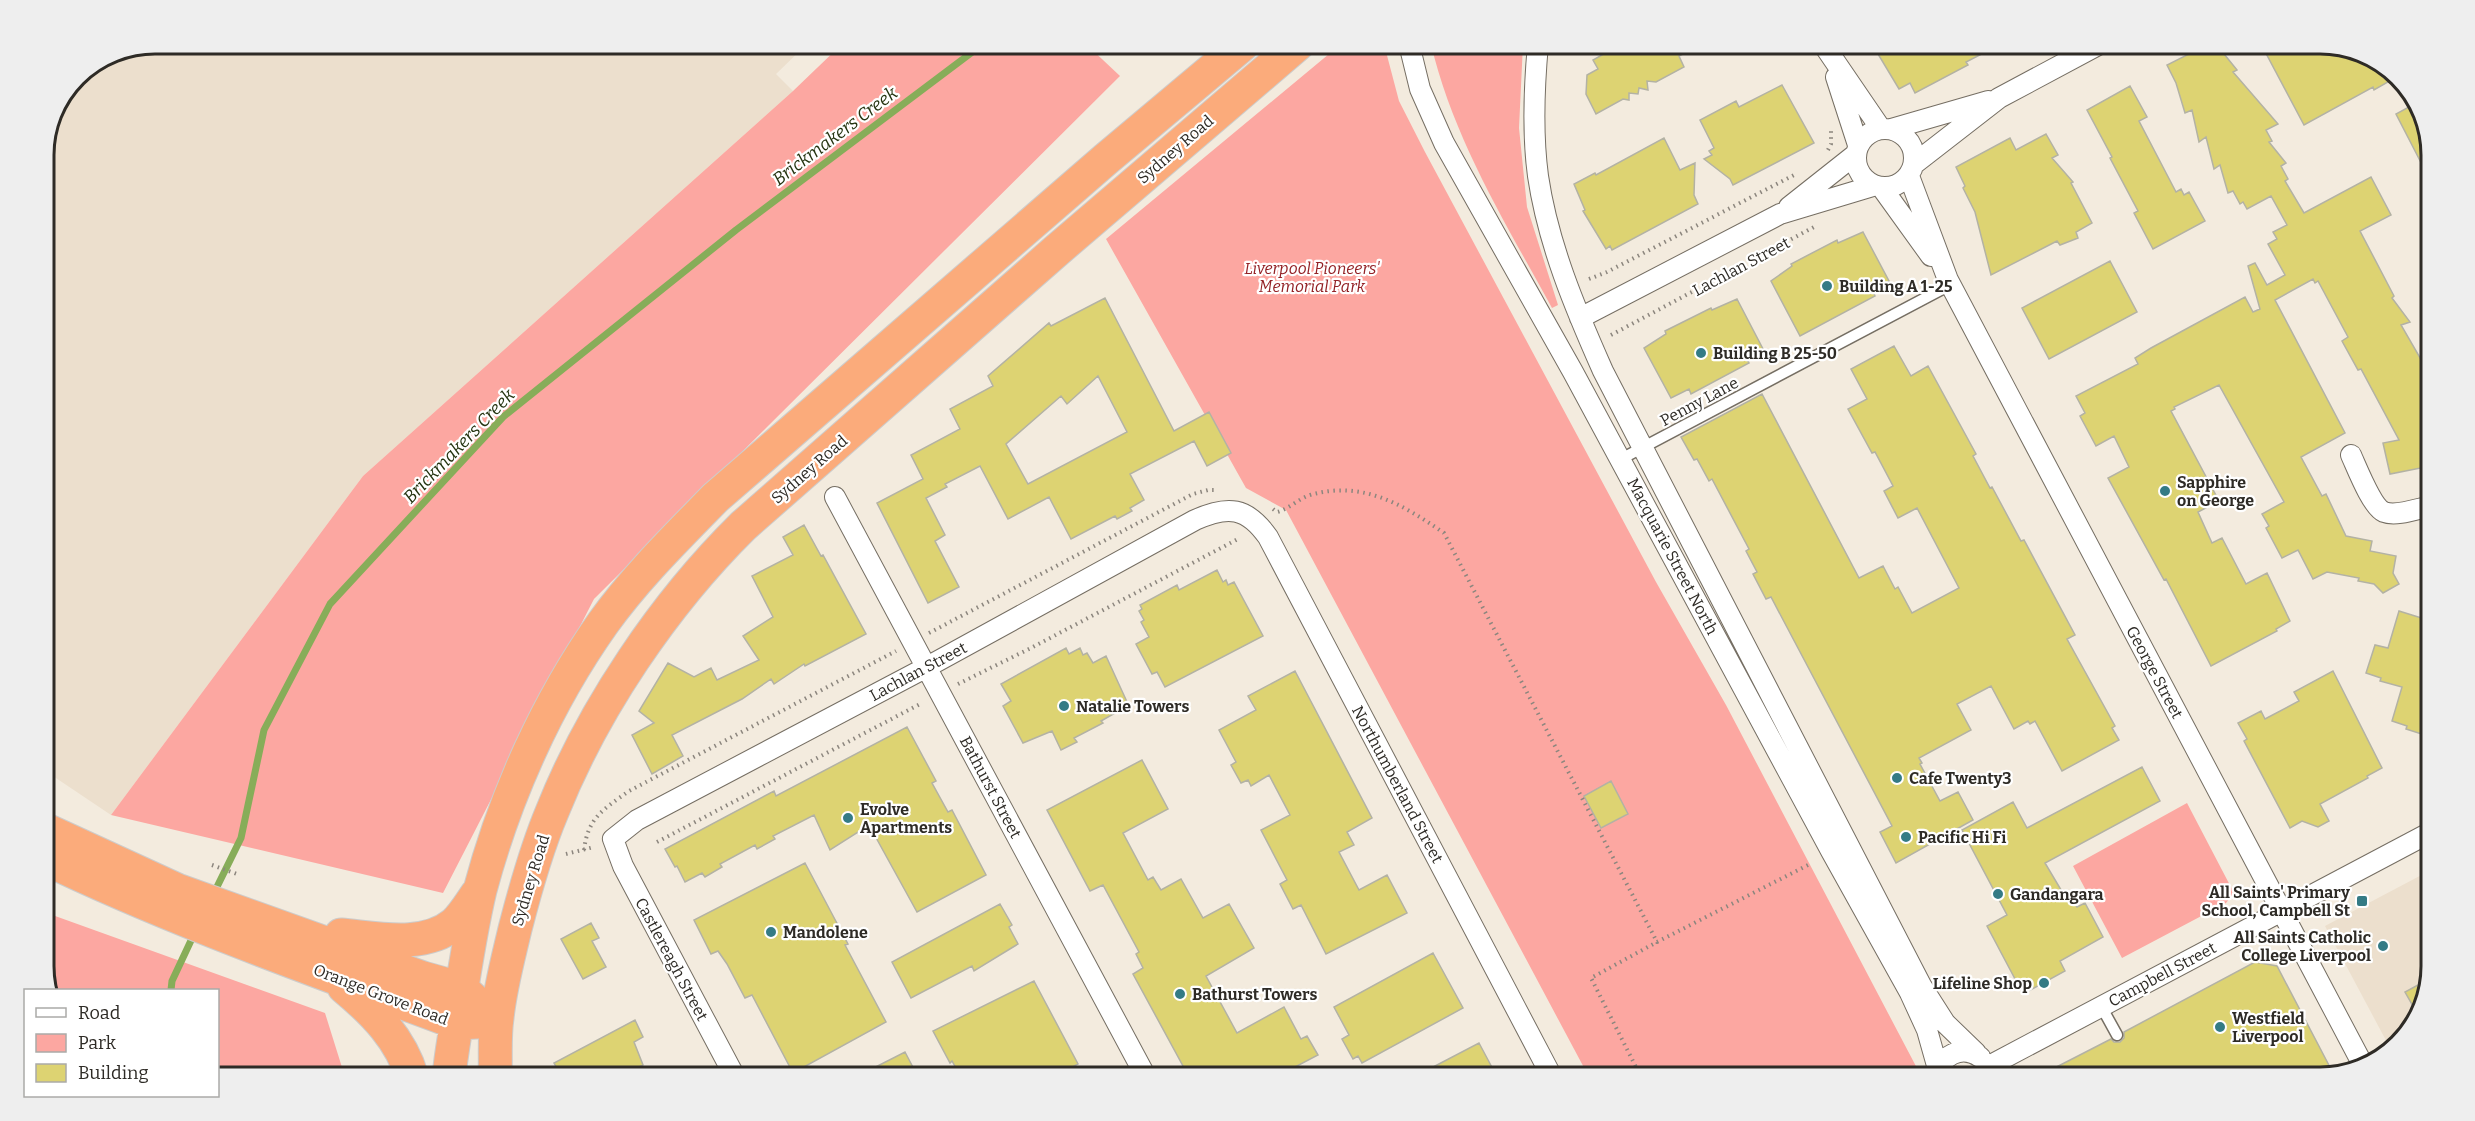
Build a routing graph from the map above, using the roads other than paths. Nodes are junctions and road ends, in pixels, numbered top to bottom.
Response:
1 (1226, 54) edge
2 (1242, 54) edge
3 (1286, 54) edge
4 (1411, 54) edge
5 (1538, 54) edge
6 (1827, 54) edge
7 (1829, 54) edge
8 (2081, 54) edge
9 (1260, 76) junction
10 (1999, 98) junction
11 (1886, 129) junction
12 (1857, 150) junction
13 (1911, 170) junction
14 (1878, 187) junction
15 (1780, 214) junction
16 (1949, 283) junction
17 (1580, 318) junction
18 (1642, 447) junction
19 (2351, 455) dead end
20 (1621, 459) junction
21 (835, 497) dead end
22 (2421, 508) edge
23 (1227, 510) joint
24 (927, 667) junction
25 (54, 835) edge
26 (2421, 838) edge
27 (613, 839) joint
28 (54, 863) edge
29 (480, 890) junction
30 (175, 901) junction
31 (2282, 910) junction
32 (227, 922) junction
33 (282, 929) junction
34 (330, 975) junction
35 (462, 989) junction
36 (2101, 1006) junction
37 (496, 1020) junction
38 (457, 1023) junction
39 (2117, 1035) dead end
40 (2360, 1059) edge
41 (1986, 1066) edge
42 (408, 1067) edge
43 (449, 1067) edge
44 (495, 1067) edge
45 (730, 1067) edge
46 (1141, 1067) edge
47 (1547, 1067) edge
48 (1936, 1067) edge
49 (1941, 1067) edge

1 - 29 highway
2 - 9 highway
3 - 9 highway, Sydney Road
4 - 20 street, Macquarie Street North
5 - 17 street, Macquarie Street North
6 - 12 street
7 - 11 street
8 - 10 street
9 - 37 highway, Sydney Road
10 - 11 street
10 - 13 street
11 - 12 street
11 - 13 street
12 - 14 street
12 - 15 street, Lachlan Street
13 - 14 street
13 - 16 street, George Street
14 - 15 street, Lachlan Street
14 - 16 street, George Street
15 - 17 street, Lachlan Street
16 - 18 lane, Penny Lane
16 - 31 street, George Street
17 - 18 street, Macquarie Street North
18 - 20 lane, Penny Lane
18 - 41 street, Macquarie Street North
19 - 22 street
20 - 48 street, Macquarie Street North
21 - 24 street, Bathurst Street
23 - 24 street, Lachlan Street
23 - 47 street, Northumberland Street
24 - 27 street, Lachlan Street
24 - 46 street, Bathurst Street
25 - 30 highway, Orange Grove Road
26 - 31 street, Campbell Street
27 - 45 street, Castlereagh Street
28 - 30 highway, Orange Grove Road
29 - 33 highway
29 - 35 highway
30 - 32 highway, Orange Grove Road
31 - 36 street, Campbell Street
31 - 40 street, George Street
32 - 33 highway, Orange Grove Road
32 - 34 highway, Orange Grove Road
33 - 35 highway, Orange Grove Road
34 - 38 highway, Orange Grove Road
34 - 42 highway
35 - 37 highway, Orange Grove Road
35 - 38 highway
36 - 39 lane
36 - 41 street, Campbell Street
37 - 38 highway, Orange Grove Road
37 - 44 highway, Sydney Road
38 - 43 highway
41 - 49 street, Campbell Street

